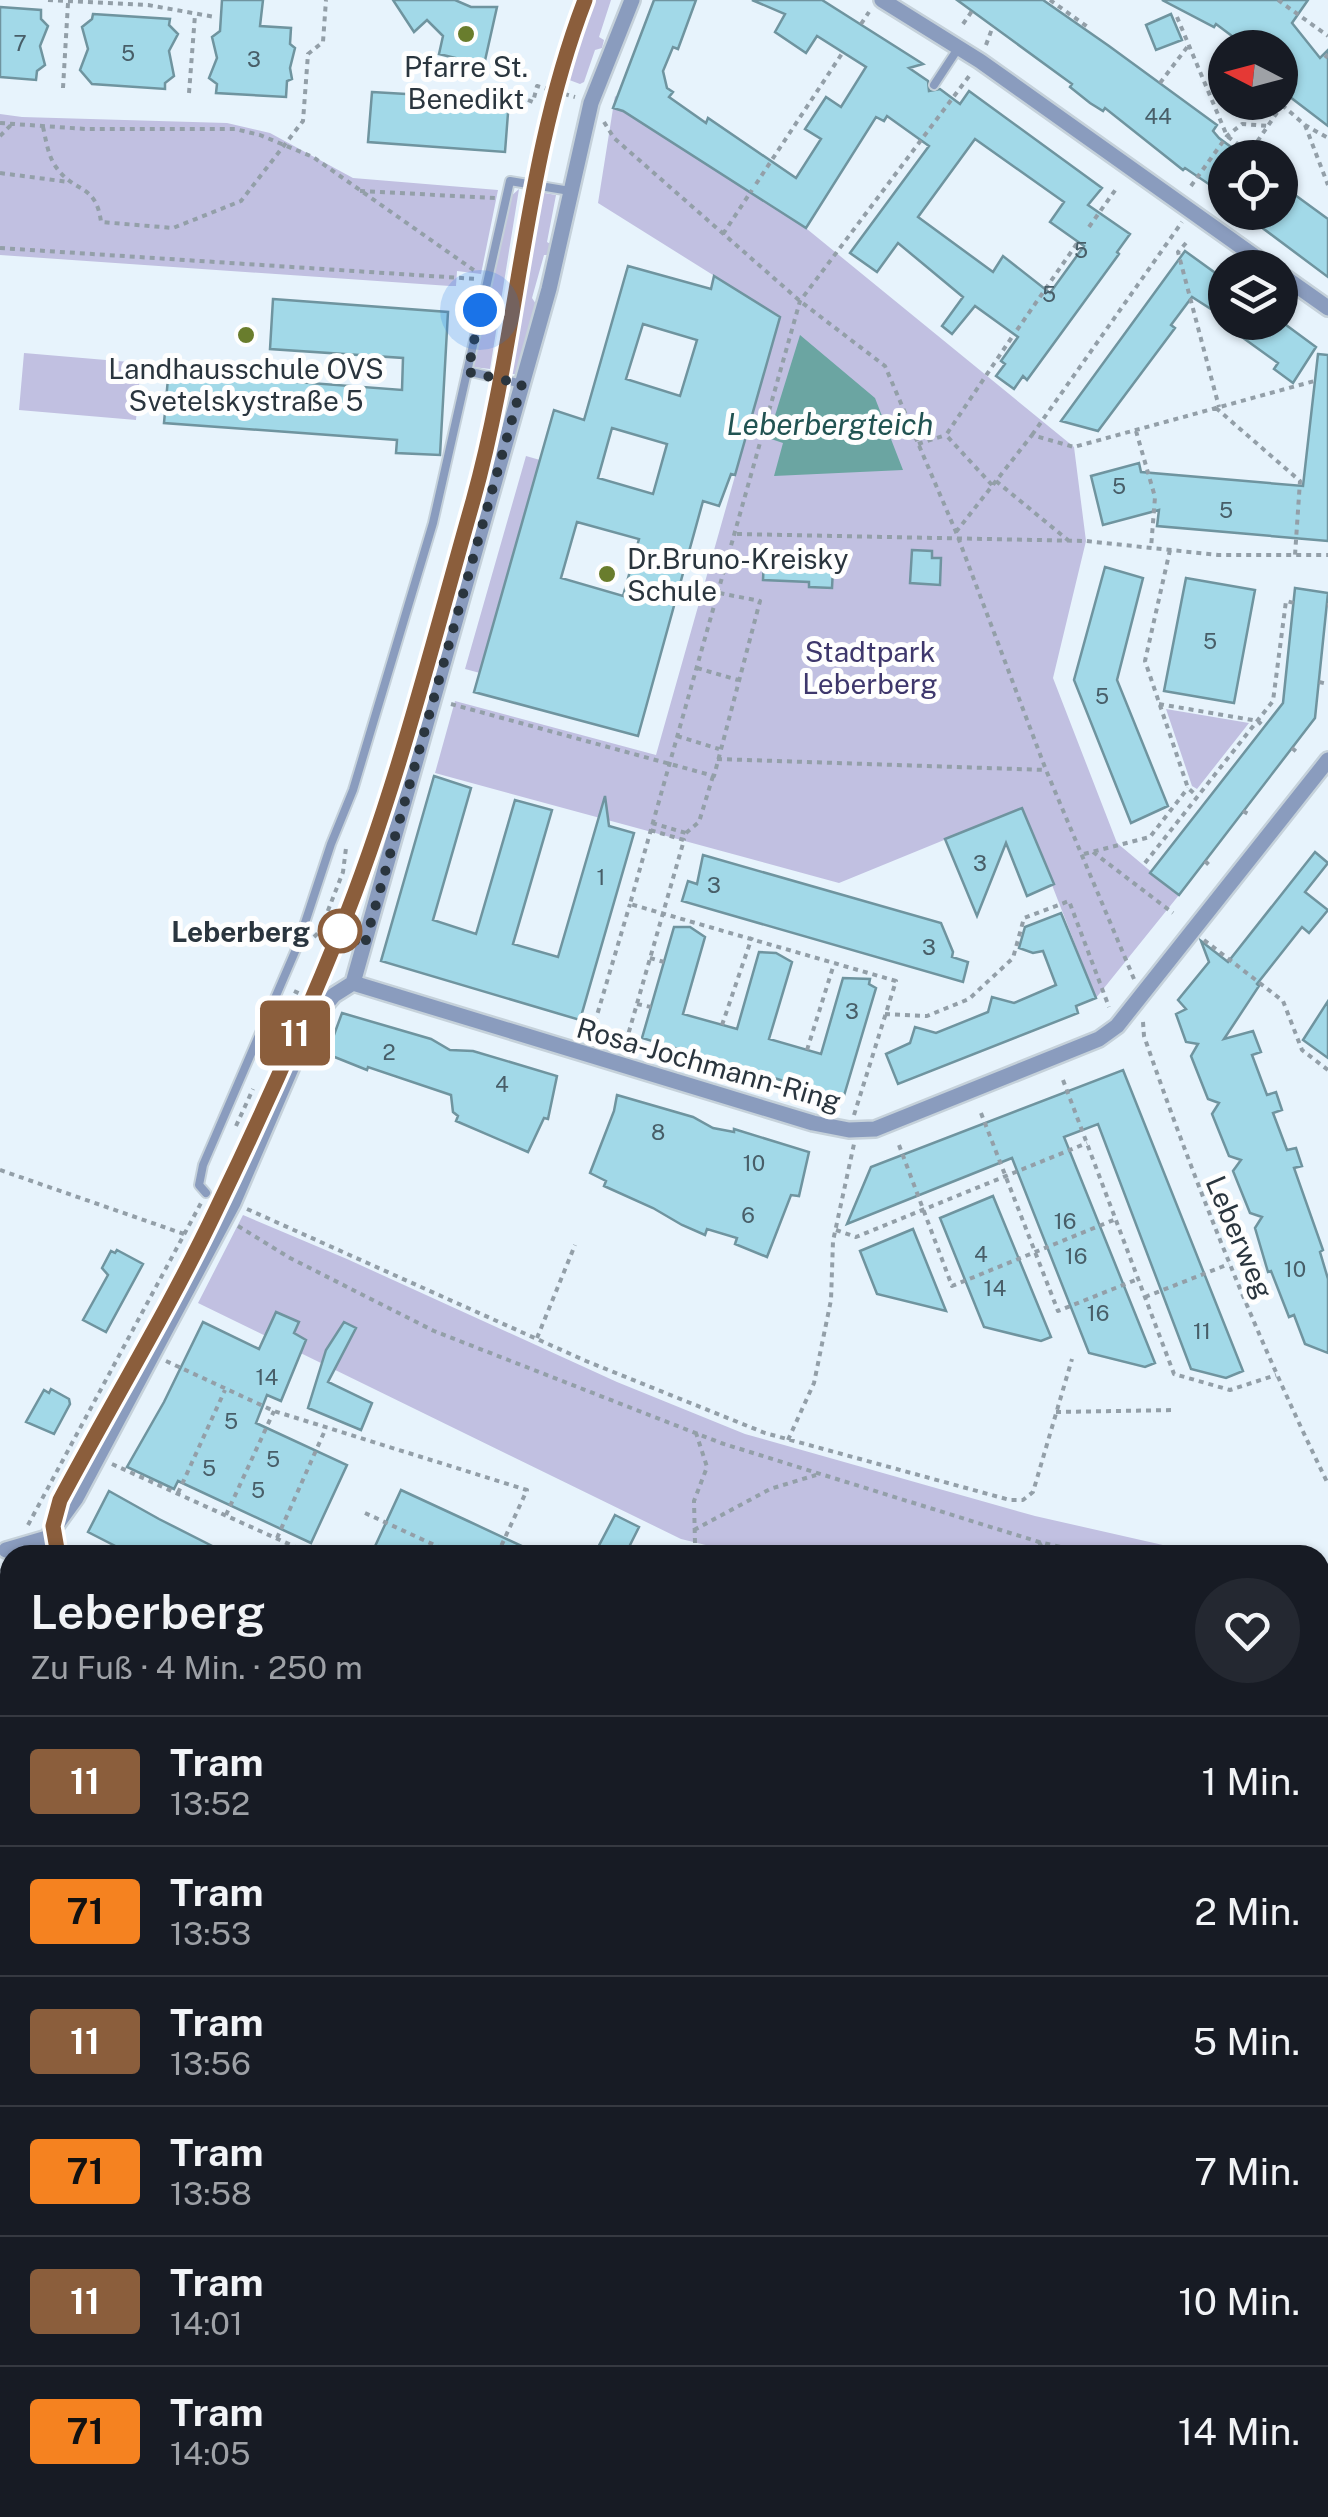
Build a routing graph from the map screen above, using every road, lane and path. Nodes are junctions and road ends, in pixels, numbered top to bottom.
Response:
1 (48, 0) edge
2 (326, 0) edge
3 (632, 0) edge
4 (882, 0) edge
5 (1050, 0) edge
6 (1278, 0) edge
7 (133, 2) edge
8 (68, 3) junction
9 (972, 11) dead end
10 (195, 16) junction
11 (1177, 16) dead end
12 (216, 17) dead end
13 (963, 24) dead end
14 (1089, 28) dead end
15 (1328, 36) edge
16 (1189, 45) junction
17 (959, 47) junction
18 (842, 52) dead end
19 (980, 61) junction
20 (1160, 82) dead end
21 (934, 85) dead end
22 (62, 88) dead end
23 (189, 94) dead end
24 (528, 100) dead end
25 (592, 103) junction
26 (1298, 119) edge
27 (1272, 120) edge
28 (0, 124) edge
29 (11, 125) junction
30 (1305, 125) junction
31 (1268, 126) junction
32 (43, 127) junction
33 (0, 136) edge
34 (1226, 136) junction
35 (1328, 138) edge
36 (1231, 140) edge
37 (1258, 140) edge
38 (283, 145) junction
39 (0, 173) edge
40 (68, 182) junction
41 (1328, 185) edge
42 (1191, 186) dead end
43 (1116, 189) dead end
44 (360, 191) junction
45 (572, 192) junction
46 (506, 198) junction
47 (1190, 210) junction
48 (1089, 227) dead end
49 (724, 234) junction
50 (1078, 242) dead end
51 (1186, 243) dead end
52 (0, 248) edge
53 (1246, 250) edge
54 (487, 280) junction
55 (1298, 287) edge
56 (800, 301) junction
57 (1328, 308) edge
58 (468, 372) junction
59 (1318, 380) dead end
60 (522, 384) junction
61 (1218, 408) junction
62 (1136, 430) junction
63 (946, 434) junction
64 (1032, 435) junction
65 (918, 444) junction
66 (994, 483) junction
67 (737, 534) junction
68 (956, 536) junction
69 (1069, 541) junction
70 (1151, 548) junction
71 (1170, 550) junction
72 (1295, 555) junction
73 (1328, 555) edge
74 (719, 593) junction
75 (1294, 602) dead end
76 (697, 668) junction
77 (1276, 678) junction
78 (1286, 678) dead end
79 (738, 680) junction
80 (1318, 682) dead end
81 (1328, 684) edge
82 (432, 699) junction
83 (1160, 704) junction
84 (1258, 721) junction
85 (1264, 726) dead end
86 (676, 736) junction
87 (720, 748) junction
88 (1292, 748) dead end
89 (1298, 753) dead end
90 (717, 759) junction
91 (1328, 760) edge
92 (668, 763) junction
93 (1046, 770) junction
94 (714, 776) junction
95 (1208, 784) junction
96 (1188, 788) junction
97 (1216, 789) dead end
98 (1198, 796) junction
99 (1243, 811) dead end
100 (1250, 816) dead end
101 (652, 823) junction
102 (650, 830) junction
103 (1170, 832) junction
104 (685, 836) junction
105 (1177, 838) dead end
106 (1093, 852) junction
107 (1082, 854) junction
108 (1145, 863) dead end
109 (630, 904) junction
110 (662, 913) junction
111 (1172, 913) dead end
112 (320, 930) dead end
113 (1192, 930) junction
114 (752, 937) junction
115 (346, 942) dead end
116 (650, 958) junction
117 (664, 962) dead end
118 (834, 962) junction
119 (354, 984) junction
120 (1142, 996) junction
121 (637, 1004) junction
122 (651, 1007) dead end
123 (885, 1014) junction
124 (722, 1025) dead end
125 (1116, 1026) junction
126 (592, 1032) dead end
127 (626, 1042) dead end
128 (806, 1050) dead end
129 (1328, 1070) edge
130 (1063, 1080) dead end
131 (795, 1084) dead end
132 (793, 1092) dead end
133 (981, 1112) dead end
134 (852, 1136) junction
135 (1087, 1142) junction
136 (899, 1146) dead end
137 (0, 1170) edge
138 (1006, 1176) junction
139 (206, 1192) joint
140 (233, 1203) junction
141 (923, 1210) junction
142 (226, 1218) junction
143 (1116, 1219) junction
144 (835, 1230) junction
145 (184, 1234) junction
146 (575, 1245) dead end
147 (1035, 1252) junction
148 (1230, 1264) junction
149 (1138, 1278) junction
150 (1145, 1297) junction
151 (537, 1338) junction
152 (163, 1360) dead end
153 (1072, 1360) dead end
154 (1276, 1375) junction
155 (225, 1390) junction
156 (1175, 1410) dead end
157 (274, 1411) junction
158 (1056, 1412) junction
159 (326, 1428) junction
160 (696, 1433) junction
161 (788, 1440) junction
162 (108, 1462) dead end
163 (816, 1474) junction
164 (1328, 1484) edge
165 (178, 1493) junction
166 (365, 1514) dead end
167 (226, 1515) junction
168 (694, 1530) junction
169 (277, 1538) junction
170 (1038, 1542) junction
171 (11, 1545) edge
172 (26, 1545) edge
173 (292, 1545) edge
174 (434, 1545) edge
175 (502, 1545) edge
176 (695, 1545) edge
177 (1040, 1545) edge
178 (1051, 1545) edge

1 - 8 path
2 - 38 path
3 - 25 street
4 - 17 street
5 - 14 path
6 - 15 path
7 - 8 path
7 - 10 path
8 - 22 path
9 - 13 path
10 - 12 path
10 - 23 path
11 - 16 path
16 - 20 path
16 - 34 path
17 - 19 street
17 - 21 lane
18 - 49 path
19 - 47 street
19 - 56 path
24 - 25 path
25 - 45 street
25 - 49 path, Leberweg
26 - 30 path
27 - 31 path
28 - 29 path
29 - 32 path
29 - 33 path
30 - 35 path
30 - 41 path
31 - 34 path
31 - 37 path
32 - 38 path
32 - 40 path
34 - 36 path
34 - 42 path
38 - 40 path
38 - 44 path
39 - 40 path
43 - 48 path
44 - 46 path
44 - 54 path
45 - 46 lane
45 - 60 street
46 - 54 lane
47 - 53 street
47 - 64 path
49 - 56 path, Leberweg
50 - 63 path
51 - 61 path
52 - 54 path
54 - 58 lane
55 - 57 street
56 - 65 path, Leberweg
56 - 67 path
58 - 60 lane
58 - 139 lane
59 - 61 path
60 - 82 street
61 - 62 path
61 - 72 path
62 - 64 path
62 - 70 path
63 - 65 path
63 - 66 path
64 - 66 path
65 - 68 path, Leberweg
66 - 68 path
66 - 69 path
67 - 68 path
67 - 74 path
68 - 69 path
68 - 93 path, Leberweg
69 - 70 path
70 - 71 path
71 - 72 path
71 - 83 path
72 - 73 path
74 - 76 path
74 - 79 path
75 - 77 path
76 - 79 path
76 - 86 path
77 - 78 path
77 - 84 path
79 - 87 path
80 - 81 path
82 - 92 path
82 - 119 street
83 - 84 path
83 - 96 path
84 - 85 path
84 - 95 path
86 - 87 path
86 - 92 path
87 - 90 path
88 - 89 path
90 - 93 path
90 - 94 path
91 - 113 street, Rosa-Jochmann-Ring
92 - 94 path
92 - 101 path
93 - 107 path, Leberweg
94 - 104 path
95 - 97 path
95 - 98 path
96 - 98 path
96 - 106 path
98 - 103 path
99 - 100 path
101 - 102 path
101 - 104 path
102 - 104 path
102 - 109 path
103 - 105 path
103 - 108 path
104 - 110 path
106 - 107 path
106 - 111 path
107 - 120 path, Leberweg
109 - 110 path
109 - 126 path
110 - 114 path
110 - 116 path
112 - 115 path
113 - 120 street, Rosa-Jochmann-Ring
113 - 129 path
114 - 118 path
114 - 124 path
116 - 117 path
116 - 121 path
118 - 123 path
118 - 128 path
119 - 134 street, Rosa-Jochmann-Ring
119 - 140 street
120 - 125 street, Rosa-Jochmann-Ring
120 - 148 path, Leberweg
121 - 122 path
121 - 127 path
123 - 125 path
123 - 134 path
125 - 134 street, Rosa-Jochmann-Ring
130 - 135 path
131 - 132 path
133 - 138 path
134 - 144 path
135 - 138 path
135 - 143 path
136 - 141 path
137 - 145 path
138 - 141 path
138 - 147 path
139 - 145 path
140 - 142 street
140 - 151 path
141 - 144 path
141 - 147 path
142 - 160 path
142 - 172 street
143 - 147 path
143 - 149 path
144 - 161 path
145 - 171 path
146 - 151 path
147 - 149 path
148 - 150 path
148 - 154 path, Leberweg
149 - 150 path
150 - 154 path
151 - 161 path
152 - 155 path
153 - 158 path
154 - 164 path, Leberweg
155 - 157 path
155 - 165 path
156 - 158 path
157 - 159 path
157 - 167 path
158 - 161 path
159 - 169 path
159 - 175 path
160 - 163 path
160 - 168 path
162 - 165 path
163 - 168 path
163 - 170 path
165 - 167 path
166 - 174 path
167 - 169 path
168 - 176 path
169 - 173 path
170 - 177 path
170 - 178 path

